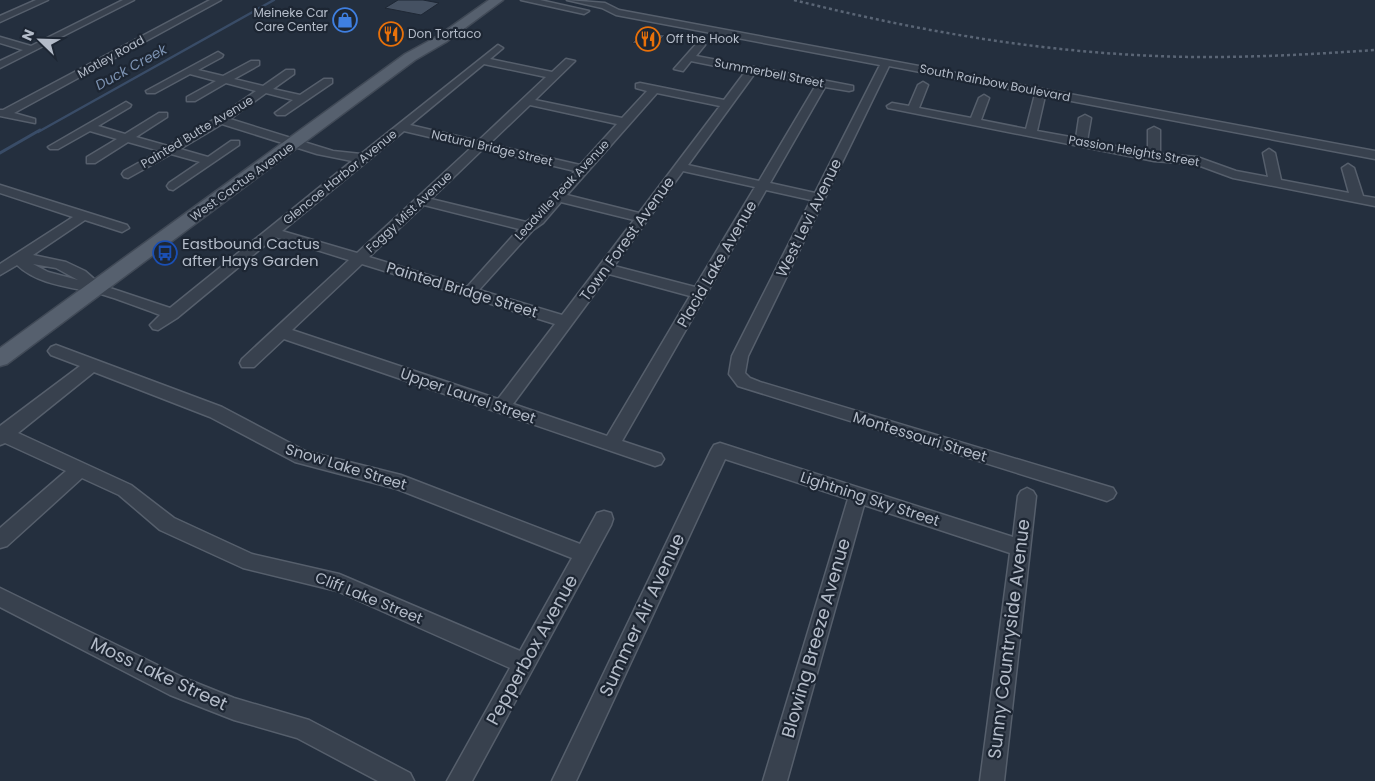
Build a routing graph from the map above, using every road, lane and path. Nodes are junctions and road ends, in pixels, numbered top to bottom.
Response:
1 (44, 0) edge
2 (130, 0) edge
3 (477, 0) edge
4 (497, 0) edge
5 (525, 0) edge
6 (571, 0) edge
7 (195, 2) dead end
8 (212, 2) edge
9 (616, 12) junction
10 (0, 19) edge
11 (0, 40) edge
12 (700, 45) dead end
13 (498, 48) dead end
14 (32, 49) junction
15 (218, 55) dead end
16 (410, 57) junction
17 (689, 58) junction
18 (483, 61) junction
19 (570, 61) dead end
20 (886, 62) junction
21 (255, 63) dead end
22 (0, 65) edge
23 (679, 69) dead end
24 (752, 70) junction
25 (190, 71) junction
26 (290, 72) dead end
27 (554, 76) junction
28 (225, 80) junction
29 (328, 81) dead end
30 (822, 83) junction
31 (923, 85) dead end
32 (640, 86) dead end
33 (849, 88) dead end
34 (654, 89) junction
35 (265, 90) junction
36 (151, 91) dead end
37 (1041, 92) junction
38 (984, 98) dead end
39 (191, 99) dead end
40 (301, 100) junction
41 (527, 101) junction
42 (727, 104) junction
43 (126, 105) dead end
44 (892, 106) dead end
45 (913, 110) junction
46 (3, 113) edge
47 (281, 113) dead end
48 (163, 116) dead end
49 (224, 118) junction
50 (1085, 118) dead end
51 (31, 121) dead end
52 (624, 122) junction
53 (975, 122) junction
54 (89, 127) junction
55 (402, 127) junction
56 (1154, 130) dead end
57 (1032, 133) junction
58 (128, 138) junction
59 (299, 140) junction
60 (235, 143) dead end
61 (1081, 143) junction
62 (480, 145) junction
63 (54, 147) dead end
64 (170, 150) junction
65 (1268, 153) dead end
66 (1375, 155) edge
67 (365, 157) junction
68 (1154, 157) junction
69 (91, 160) dead end
70 (210, 161) junction
71 (680, 167) junction
72 (1348, 168) dead end
73 (583, 169) junction
74 (128, 174) dead end
75 (1275, 182) junction
76 (763, 185) junction
77 (173, 186) dead end
78 (0, 188) edge
79 (558, 197) junction
80 (820, 198) junction
81 (1356, 198) junction
82 (421, 200) junction
83 (1375, 202) edge
84 (82, 216) junction
85 (642, 218) junction
86 (528, 227) junction
87 (122, 228) dead end
88 (273, 232) junction
89 (18, 258) junction
90 (360, 258) junction
91 (605, 268) junction
92 (0, 270) edge
93 (96, 288) junction
94 (470, 292) junction
95 (700, 293) junction
96 (172, 314) junction
97 (566, 322) junction
98 (158, 325) dead end
99 (281, 332) junction
100 (56, 351) dead end
101 (0, 359) edge
102 (248, 363) dead end
103 (92, 365) junction
104 (737, 374) joint
105 (502, 407) junction
106 (1, 435) edge
107 (611, 444) junction
108 (720, 450) joint
109 (655, 459) dead end
110 (80, 469) junction
111 (1107, 493) dead end
112 (858, 495) junction
113 (1027, 496) dead end
114 (604, 519) dead end
115 (0, 540) edge
116 (1021, 548) junction
117 (585, 554) junction
118 (0, 597) edge
119 (524, 664) junction
120 (402, 781) edge
121 (459, 781) edge
122 (564, 781) edge
123 (775, 781) edge
124 (992, 781) edge

1 - 10 street
2 - 14 street
3 - 16 main road, West Cactus Avenue
4 - 16 main road, West Cactus Avenue
5 - 9 street, South Rainbow Boulevard
6 - 9 street, South Rainbow Boulevard
7 - 8 street
8 - 46 street, Motley Road
9 - 20 street, South Rainbow Boulevard
11 - 14 street
12 - 17 street
13 - 18 street, Glencoe Harbor Avenue
14 - 22 street
15 - 25 street
16 - 59 main road, West Cactus Avenue
17 - 23 street
17 - 24 street, Summerbell Street
18 - 27 street
18 - 55 street, Glencoe Harbor Avenue
19 - 27 street, Foggy Mist Avenue
20 - 37 street, South Rainbow Boulevard
20 - 80 street, West Levi Avenue
21 - 28 street
24 - 30 street, Summerbell Street
24 - 42 street, Town Forest Avenue
25 - 28 street
25 - 36 street
26 - 35 street, Painted Butte Avenue
27 - 41 street, Foggy Mist Avenue
28 - 35 street
28 - 39 street
29 - 40 street
30 - 33 street, Summerbell Street
30 - 76 street, Placid Lake Avenue
31 - 45 street
32 - 34 street
34 - 42 street
34 - 52 street, Leadville Peak Avenue
35 - 40 street
35 - 49 street, Painted Butte Avenue
37 - 57 street
37 - 66 street, South Rainbow Boulevard
38 - 53 street
40 - 47 street
41 - 52 street
41 - 62 street, Foggy Mist Avenue
42 - 71 street, Town Forest Avenue
43 - 54 street
44 - 45 street, Passion Heights Street
45 - 53 street, Passion Heights Street
46 - 51 street
48 - 58 street
49 - 59 street
49 - 64 street, Painted Butte Avenue
50 - 61 street
52 - 73 street, Leadville Peak Avenue
53 - 57 street, Passion Heights Street
54 - 58 street
54 - 63 street
55 - 62 street, Natural Bridge Street
55 - 67 street, Glencoe Harbor Avenue
56 - 68 street
57 - 61 street, Passion Heights Street
58 - 64 street
58 - 69 street
59 - 67 street
59 - 93 main road, West Cactus Avenue
60 - 70 street
61 - 68 street, Passion Heights Street
62 - 73 street, Natural Bridge Street
62 - 82 street, Foggy Mist Avenue
64 - 70 street
64 - 74 street, Painted Butte Avenue
65 - 75 street
67 - 88 street, Glencoe Harbor Avenue
68 - 75 street, Passion Heights Street
70 - 77 street
71 - 76 street
71 - 85 street, Town Forest Avenue
72 - 81 street
73 - 79 street, Leadville Peak Avenue
75 - 81 street, Passion Heights Street
76 - 80 street
76 - 95 street, Placid Lake Avenue
78 - 84 street
79 - 85 street
79 - 86 street, Leadville Peak Avenue
80 - 104 street, West Levi Avenue
81 - 83 street, Passion Heights Street
82 - 86 street
82 - 90 street, Foggy Mist Avenue
84 - 87 street
84 - 89 street
85 - 91 street, Town Forest Avenue
86 - 94 street, Leadville Peak Avenue
88 - 90 street, Painted Bridge Street
88 - 96 street, Glencoe Harbor Avenue
89 - 92 street
89 - 93 street
90 - 94 street, Painted Bridge Street
90 - 99 street, Foggy Mist Avenue
91 - 95 street
91 - 97 street, Town Forest Avenue
93 - 96 street
93 - 101 main road, West Cactus Avenue
94 - 97 street, Painted Bridge Street
95 - 107 street, Placid Lake Avenue
96 - 98 street, Glencoe Harbor Avenue
97 - 105 street, Town Forest Avenue
99 - 102 street, Foggy Mist Avenue
99 - 105 street, Upper Laurel Street
100 - 103 street, Snow Lake Street
103 - 106 street
103 - 117 street, Snow Lake Street
104 - 111 street, Montessouri Street
105 - 107 street, Upper Laurel Street
106 - 110 street, Cliff Lake Street
107 - 109 street, Upper Laurel Street
108 - 112 street, Lightning Sky Street
108 - 122 street, Summer Air Avenue
110 - 115 street
110 - 119 street, Cliff Lake Street
112 - 116 street, Lightning Sky Street
112 - 123 street, Blowing Breeze Avenue
113 - 116 street, Sunny Countryside Avenue
114 - 117 street, Pepperbox Avenue
116 - 124 street, Sunny Countryside Avenue
117 - 119 street, Pepperbox Avenue
118 - 120 street, Moss Lake Street
119 - 121 street, Pepperbox Avenue

